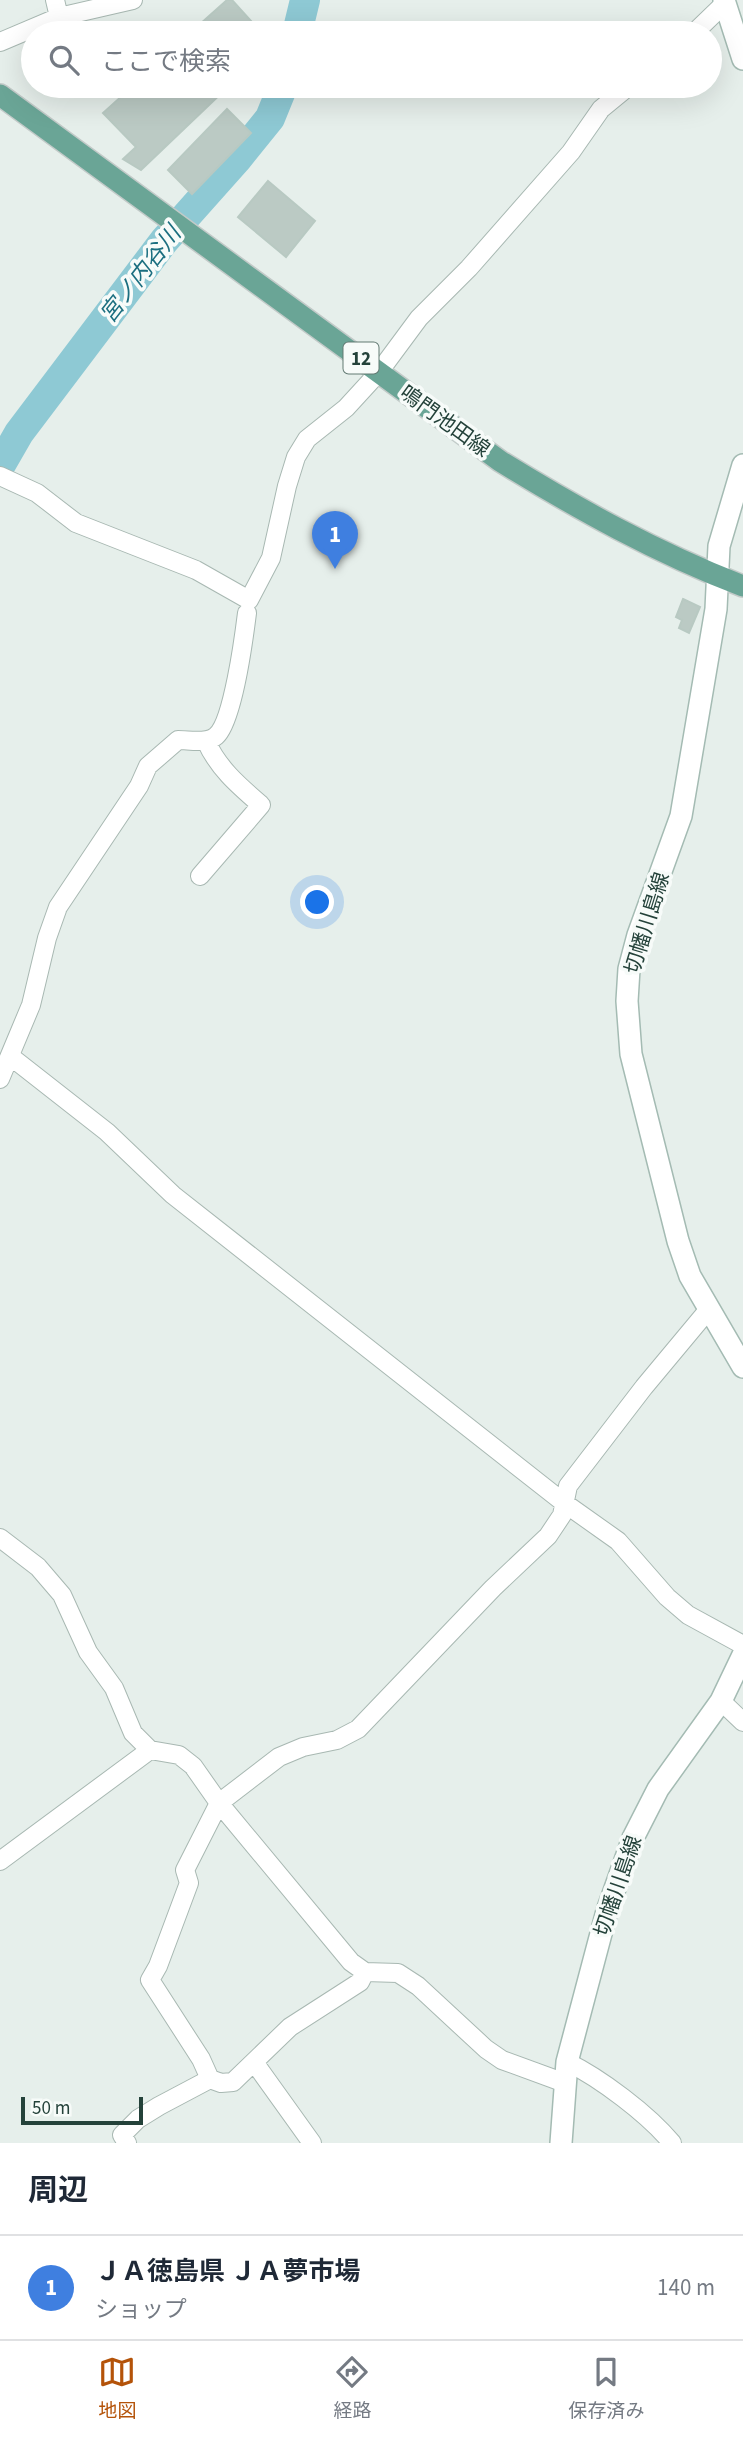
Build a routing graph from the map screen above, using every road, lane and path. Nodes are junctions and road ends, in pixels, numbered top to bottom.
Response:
1 (133, 0) edge
2 (724, 2) edge
3 (57, 8) edge
4 (35, 21) edge
5 (706, 21) edge
6 (21, 29) edge
7 (0, 42) edge
8 (743, 59) edge
9 (0, 95) edge
10 (614, 98) edge
11 (379, 372) junction
12 (743, 465) edge
13 (0, 476) edge
14 (718, 576) junction
15 (743, 586) edge
16 (247, 613) dead end
17 (206, 741) junction
18 (200, 876) dead end
19 (10, 1056) junction
20 (0, 1079) edge
21 (709, 1310) junction
22 (743, 1367) edge
23 (564, 1502) junction
24 (0, 1538) edge
25 (743, 1645) edge
26 (743, 1656) edge
27 (721, 1701) junction
28 (743, 1722) edge
29 (150, 1750) junction
30 (219, 1803) junction
31 (0, 1861) edge
32 (365, 1972) junction
33 (254, 2062) junction
34 (566, 2072) junction
35 (211, 2079) junction
36 (127, 2143) edge
37 (312, 2143) edge
38 (561, 2143) edge
39 (672, 2143) edge

1 - 3 street
2 - 5 street
2 - 8 main road
3 - 4 street
6 - 7 street
9 - 11 main road, 鳴門池田線 / 12
10 - 11 street
11 - 13 street
11 - 14 main road, 鳴門池田線 / 12
12 - 14 main road, 切幡川島線
14 - 15 main road, 鳴門池田線 / 12
14 - 21 main road, 切幡川島線
16 - 17 street
17 - 18 street
17 - 19 street
19 - 20 street
19 - 23 street
21 - 22 main road, 切幡川島線
21 - 23 street
23 - 25 street
23 - 30 street
24 - 29 street
26 - 27 main road, 切幡川島線
27 - 28 street
27 - 34 main road, 切幡川島線
29 - 30 street
29 - 31 street
30 - 32 street
30 - 35 street
32 - 33 street
32 - 34 street
33 - 35 street
33 - 37 street
34 - 38 main road, 切幡川島線
34 - 39 street
35 - 36 street

